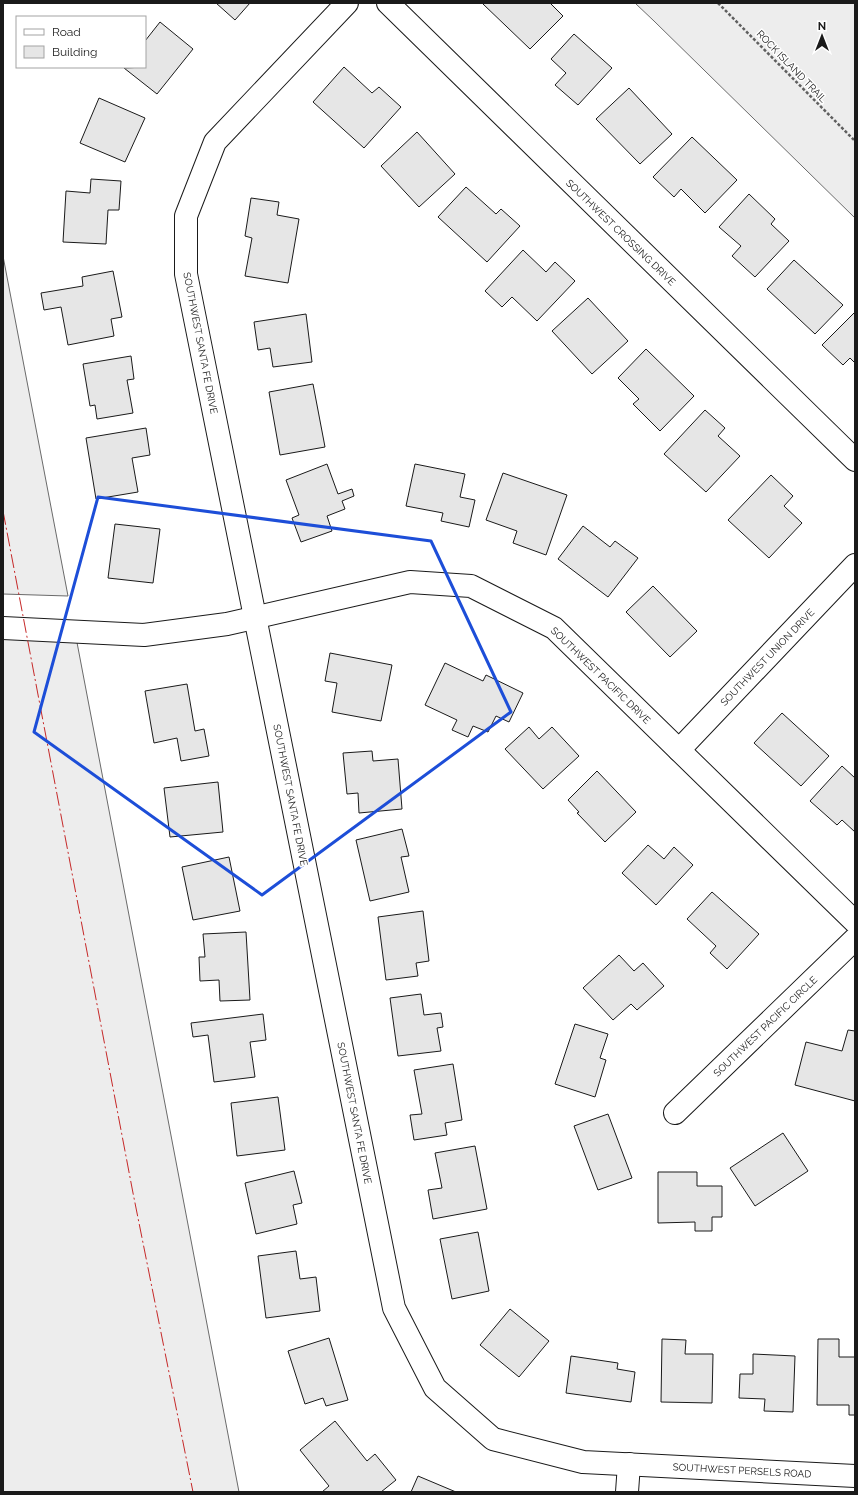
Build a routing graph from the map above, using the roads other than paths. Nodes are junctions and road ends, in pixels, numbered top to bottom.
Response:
1 (347, 3) edge
2 (388, 3) edge
3 (855, 460) edge
4 (855, 565) edge
5 (255, 617) junction
6 (3, 628) edge
7 (679, 750) junction
8 (855, 922) edge
9 (855, 939) edge
10 (675, 1112) dead end
11 (629, 1464) junction
12 (855, 1476) edge
13 (627, 1492) edge

1 - 5 street, SOUTHWEST SANTA FE DRIVE
2 - 3 street, SOUTHWEST CROSSING DRIVE
4 - 7 street, SOUTHWEST UNION DRIVE
5 - 6 street
5 - 7 street, SOUTHWEST PACIFIC DRIVE
5 - 11 street, SOUTHWEST SANTA FE DRIVE
7 - 8 street, SOUTHWEST PACIFIC DRIVE
9 - 10 street, SOUTHWEST PACIFIC CIRCLE
11 - 12 street, SOUTHWEST PERSELS ROAD
11 - 13 street

